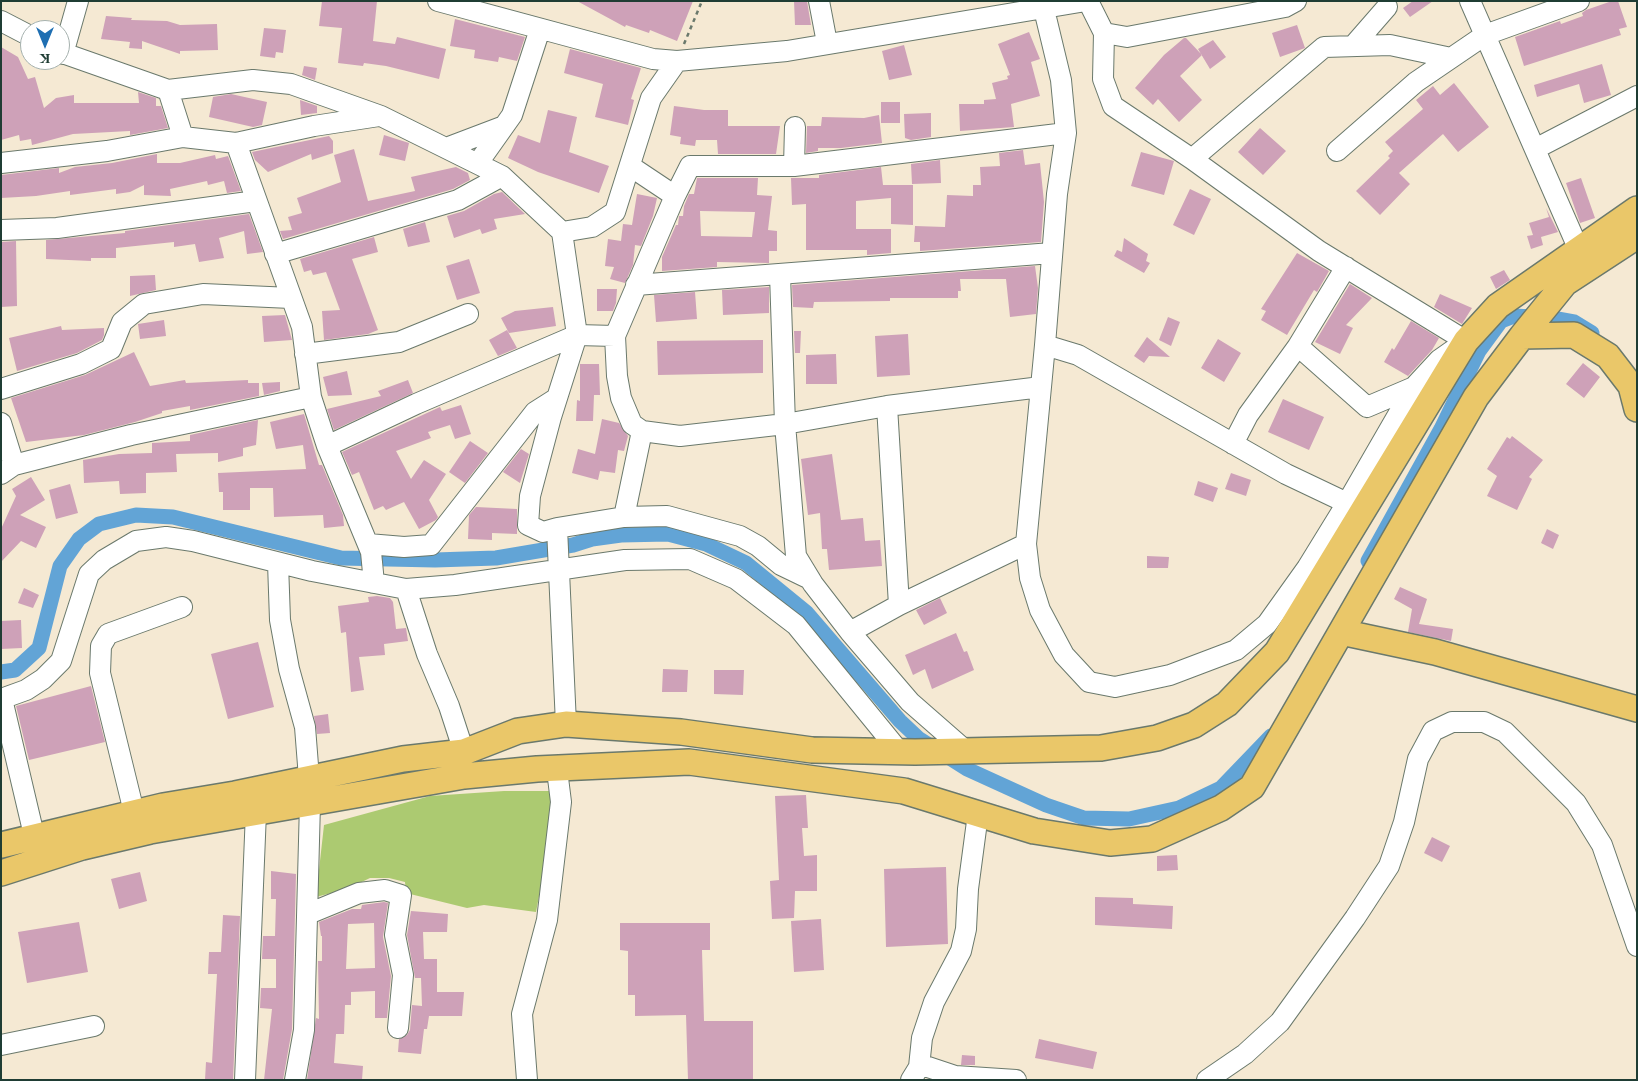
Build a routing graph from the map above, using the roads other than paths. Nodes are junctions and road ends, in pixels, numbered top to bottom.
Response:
1 (78, 1) edge
2 (438, 1) edge
3 (819, 1) edge
4 (1087, 1) edge
5 (1296, 1) edge
6 (1470, 1) edge
7 (1579, 1) edge
8 (1043, 5) edge
9 (1387, 7) dead end
10 (508, 10) edge
11 (1, 21) edge
12 (70, 27) edge
13 (540, 29) junction
14 (20, 31) edge
15 (1104, 33) junction
16 (1485, 35) junction
17 (827, 43) junction
18 (1353, 46) junction
19 (70, 56) edge
20 (1451, 58) junction
21 (677, 61) junction
22 (168, 90) junction
23 (1637, 96) edge
24 (381, 116) junction
25 (504, 126) junction
26 (795, 127) dead end
27 (1066, 133) junction
28 (183, 137) junction
29 (236, 143) junction
30 (446, 148) junction
31 (1535, 148) junction
32 (1337, 151) dead end
33 (1192, 160) junction
34 (1, 163) edge
35 (478, 163) junction
36 (630, 166) junction
37 (794, 166) junction
38 (502, 176) junction
39 (675, 196) junction
40 (256, 201) junction
41 (1637, 209) edge
42 (1, 230) edge
43 (562, 232) junction
44 (1637, 236) edge
45 (1579, 250) junction
46 (1052, 252) junction
47 (275, 254) junction
48 (1346, 267) junction
49 (780, 274) junction
50 (636, 285) junction
51 (291, 298) junction
52 (468, 314) dead end
53 (1534, 321) junction
54 (577, 335) junction
55 (615, 336) junction
56 (1466, 341) junction
57 (1045, 345) junction
58 (1298, 346) junction
59 (305, 354) junction
60 (1414, 386) junction
61 (1042, 387) junction
62 (1, 389) edge
63 (311, 396) junction
64 (557, 398) junction
65 (887, 406) junction
66 (1637, 409) edge
67 (1, 423) edge
68 (785, 424) junction
69 (642, 431) junction
70 (1233, 444) junction
71 (327, 446) junction
72 (8, 470) edge
73 (1347, 503) junction
74 (624, 517) junction
75 (1026, 544) junction
76 (557, 546) junction
77 (371, 562) junction
78 (278, 563) junction
79 (810, 580) junction
80 (406, 589) junction
81 (899, 605) junction
82 (182, 607) dead end
83 (850, 632) junction
84 (1341, 632) junction
85 (2, 699) edge
86 (1637, 709) edge
87 (566, 724) junction
88 (607, 727) junction
89 (898, 750) junction
90 (962, 750) junction
91 (464, 752) junction
92 (613, 766) junction
93 (557, 770) junction
94 (309, 778) junction
95 (310, 803) junction
96 (134, 812) junction
97 (256, 812) junction
98 (978, 814) junction
99 (34, 836) junction
100 (1, 845) edge
101 (1, 873) edge
102 (308, 914) junction
103 (1637, 946) edge
104 (94, 1026) dead end
105 (398, 1028) dead end
106 (1, 1045) edge
107 (915, 1073) edge
108 (245, 1080) edge
109 (295, 1080) edge
110 (527, 1080) edge
111 (1016, 1080) edge
112 (1207, 1080) edge

1 - 12 street
2 - 10 street
3 - 17 street
4 - 8 street
4 - 15 street
5 - 15 street
6 - 16 street
7 - 16 street
8 - 17 street
8 - 27 street
9 - 18 street
10 - 13 street
11 - 14 street
13 - 21 street
13 - 25 street
15 - 33 street
16 - 20 street
16 - 31 street
17 - 21 street
18 - 20 street
18 - 33 street
19 - 22 street
20 - 32 street
21 - 36 street
22 - 24 street
22 - 28 street
23 - 31 street
24 - 29 street
24 - 30 street
25 - 30 street
25 - 35 street
26 - 37 street
27 - 37 street
27 - 46 street
28 - 29 street
28 - 34 street
29 - 40 street
30 - 35 street
31 - 45 street
33 - 48 street
35 - 38 street
36 - 39 street
36 - 43 street
37 - 39 street
38 - 43 street
38 - 47 street
39 - 50 street
40 - 42 street
40 - 47 street
41 - 45 main road
43 - 54 street
44 - 53 main road
45 - 56 main road
46 - 49 street
46 - 57 street
47 - 51 street
48 - 56 street
48 - 58 street
49 - 50 street
49 - 68 street
50 - 55 street
51 - 59 street
51 - 62 street
52 - 59 street
53 - 66 main road
53 - 84 main road
54 - 55 street
54 - 64 street
54 - 71 street
55 - 69 street
56 - 60 street
56 - 90 main road
57 - 61 street
57 - 70 street
58 - 60 street
58 - 70 street
59 - 63 street
60 - 73 street
61 - 65 street
61 - 75 street
63 - 71 street
63 - 72 street
64 - 76 street
64 - 77 street
65 - 68 street
65 - 81 street
67 - 72 street
68 - 69 street
68 - 79 street
69 - 74 street
70 - 73 street
71 - 77 street
73 - 75 street
74 - 76 street
74 - 79 street
75 - 81 street
76 - 80 street
76 - 87 street
76 - 89 street
77 - 78 street
77 - 80 street
78 - 85 street
78 - 94 street
79 - 83 street
80 - 91 street
81 - 83 street
82 - 96 street
83 - 90 street
84 - 86 main road
84 - 98 main road
85 - 99 street
87 - 88 main road
87 - 91 main road
88 - 89 main road
88 - 92 main road
89 - 90 main road
91 - 94 main road
92 - 93 main road
92 - 98 main road
93 - 95 main road
93 - 110 street
94 - 96 main road
95 - 97 main road
95 - 102 street
96 - 99 main road
97 - 101 main road
97 - 108 street
98 - 107 street
99 - 100 main road
102 - 105 street
102 - 109 street
103 - 112 street
104 - 106 street
107 - 111 street

